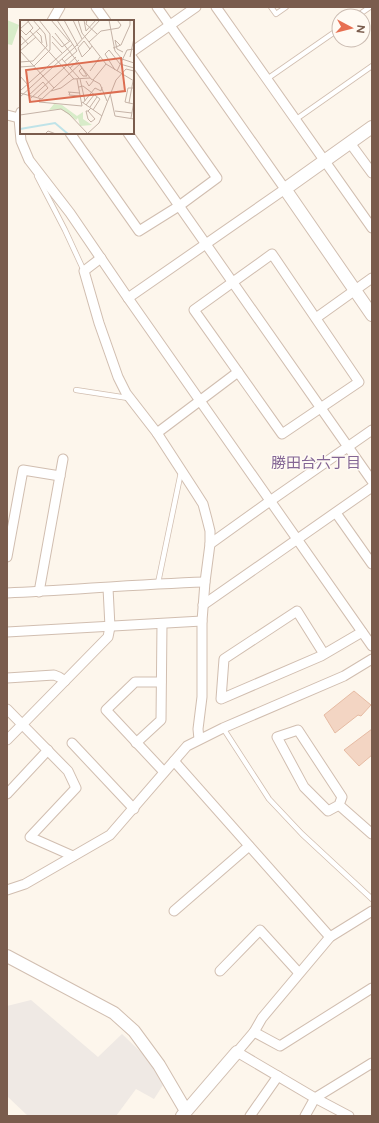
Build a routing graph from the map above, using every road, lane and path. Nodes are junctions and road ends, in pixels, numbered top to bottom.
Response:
1 (60, 7) edge
2 (96, 7) edge
3 (157, 7) edge
4 (196, 7) edge
5 (216, 7) edge
6 (271, 7) edge
7 (286, 7) edge
8 (53, 20) edge
9 (105, 20) edge
10 (170, 25) junction
11 (331, 35) edge
12 (134, 50) edge
13 (134, 60) edge
14 (372, 66) edge
15 (267, 79) junction
16 (7, 114) edge
17 (20, 115) edge
18 (296, 120) junction
19 (372, 127) edge
20 (21, 134) edge
21 (71, 134) edge
22 (129, 134) edge
23 (350, 143) junction
24 (29, 160) junction
25 (325, 161) junction
26 (372, 172) edge
27 (285, 189) junction
28 (179, 206) junction
29 (372, 228) edge
30 (206, 244) junction
31 (100, 258) junction
32 (84, 271) junction
33 (372, 278) edge
34 (232, 283) junction
35 (355, 291) junction
36 (128, 298) junction
37 (372, 315) edge
38 (316, 318) junction
39 (238, 372) junction
40 (76, 390) dead end
41 (130, 398) junction
42 (200, 401) junction
43 (320, 409) junction
44 (372, 430) edge
45 (157, 433) junction
46 (348, 447) junction
47 (63, 459) dead end
48 (182, 471) junction
49 (60, 476) junction
50 (372, 482) edge
51 (372, 487) edge
52 (270, 501) junction
53 (336, 513) junction
54 (297, 540) junction
55 (210, 544) junction
56 (7, 557) edge
57 (372, 564) edge
58 (205, 582) junction
59 (158, 584) junction
60 (108, 588) junction
61 (39, 592) junction
62 (7, 593) edge
63 (203, 605) junction
64 (202, 621) junction
65 (162, 624) junction
66 (110, 627) junction
67 (7, 632) edge
68 (362, 632) junction
69 (372, 646) edge
70 (324, 654) junction
71 (372, 659) edge
72 (7, 678) edge
73 (64, 681) junction
74 (161, 682) junction
75 (7, 709) edge
76 (22, 724) junction
77 (223, 728) junction
78 (199, 739) junction
79 (7, 740) edge
80 (72, 743) dead end
81 (136, 743) junction
82 (48, 750) junction
83 (174, 761) junction
84 (164, 772) junction
85 (7, 794) edge
86 (339, 805) junction
87 (134, 809) junction
88 (372, 834) edge
89 (249, 846) junction
90 (73, 856) junction
91 (7, 890) edge
92 (372, 899) edge
93 (174, 911) dead end
94 (372, 911) edge
95 (330, 937) junction
96 (7, 956) edge
97 (220, 971) dead end
98 (299, 973) junction
99 (372, 988) edge
100 (254, 1032) junction
101 (237, 1052) junction
102 (372, 1063) edge
103 (278, 1076) junction
104 (315, 1098) junction
105 (186, 1114) edge
106 (250, 1116) edge
107 (305, 1116) edge
108 (349, 1116) edge

1 - 8 street
2 - 9 street
3 - 10 street
4 - 10 street
5 - 15 street
6 - 7 lane
10 - 12 street
10 - 27 street
11 - 15 lane
13 - 28 street
14 - 18 lane
15 - 18 street
16 - 17 street
18 - 25 street
19 - 23 street
20 - 24 street
21 - 28 street
22 - 28 street
23 - 25 street
23 - 26 street
24 - 31 street
24 - 32 lane
25 - 27 street
25 - 29 street
27 - 30 street
27 - 35 street
28 - 30 street
30 - 34 street
30 - 36 street
31 - 32 street
31 - 36 street
32 - 41 street
33 - 35 street
34 - 38 street
34 - 39 street
34 - 43 street
35 - 37 street
35 - 38 street
36 - 42 street
38 - 43 street
39 - 42 street
39 - 43 street
40 - 41 lane
41 - 45 street
42 - 45 street
42 - 52 street
43 - 46 street
44 - 46 street
45 - 48 street
46 - 50 street
46 - 52 street
47 - 49 street
48 - 55 street
48 - 59 lane
49 - 56 street
49 - 61 street
51 - 53 street
52 - 54 street
52 - 55 street
53 - 54 street
53 - 57 street
54 - 63 street
54 - 68 street
55 - 58 street
58 - 59 street
58 - 63 street
59 - 60 street
60 - 61 street
60 - 66 street
61 - 62 street
63 - 64 street
64 - 65 street
64 - 78 street
65 - 66 street
65 - 74 street
66 - 67 street
66 - 73 street
68 - 69 street
68 - 70 street
70 - 70 street
71 - 77 street
72 - 73 street
73 - 76 street
74 - 81 street
74 - 81 street
75 - 76 street
76 - 79 street
76 - 82 street
77 - 78 street
77 - 92 lane
78 - 83 street
80 - 87 street
81 - 84 street
82 - 85 street
82 - 90 street
83 - 84 street
83 - 89 street
84 - 87 street
86 - 86 street
86 - 88 street
87 - 90 street
89 - 93 street
89 - 95 street
90 - 91 street
94 - 95 street
95 - 98 street
96 - 105 street
97 - 98 street
98 - 100 street
99 - 100 street
100 - 101 street
101 - 103 street
101 - 105 street
102 - 104 street
103 - 104 street
103 - 106 street
104 - 107 street
104 - 108 street

